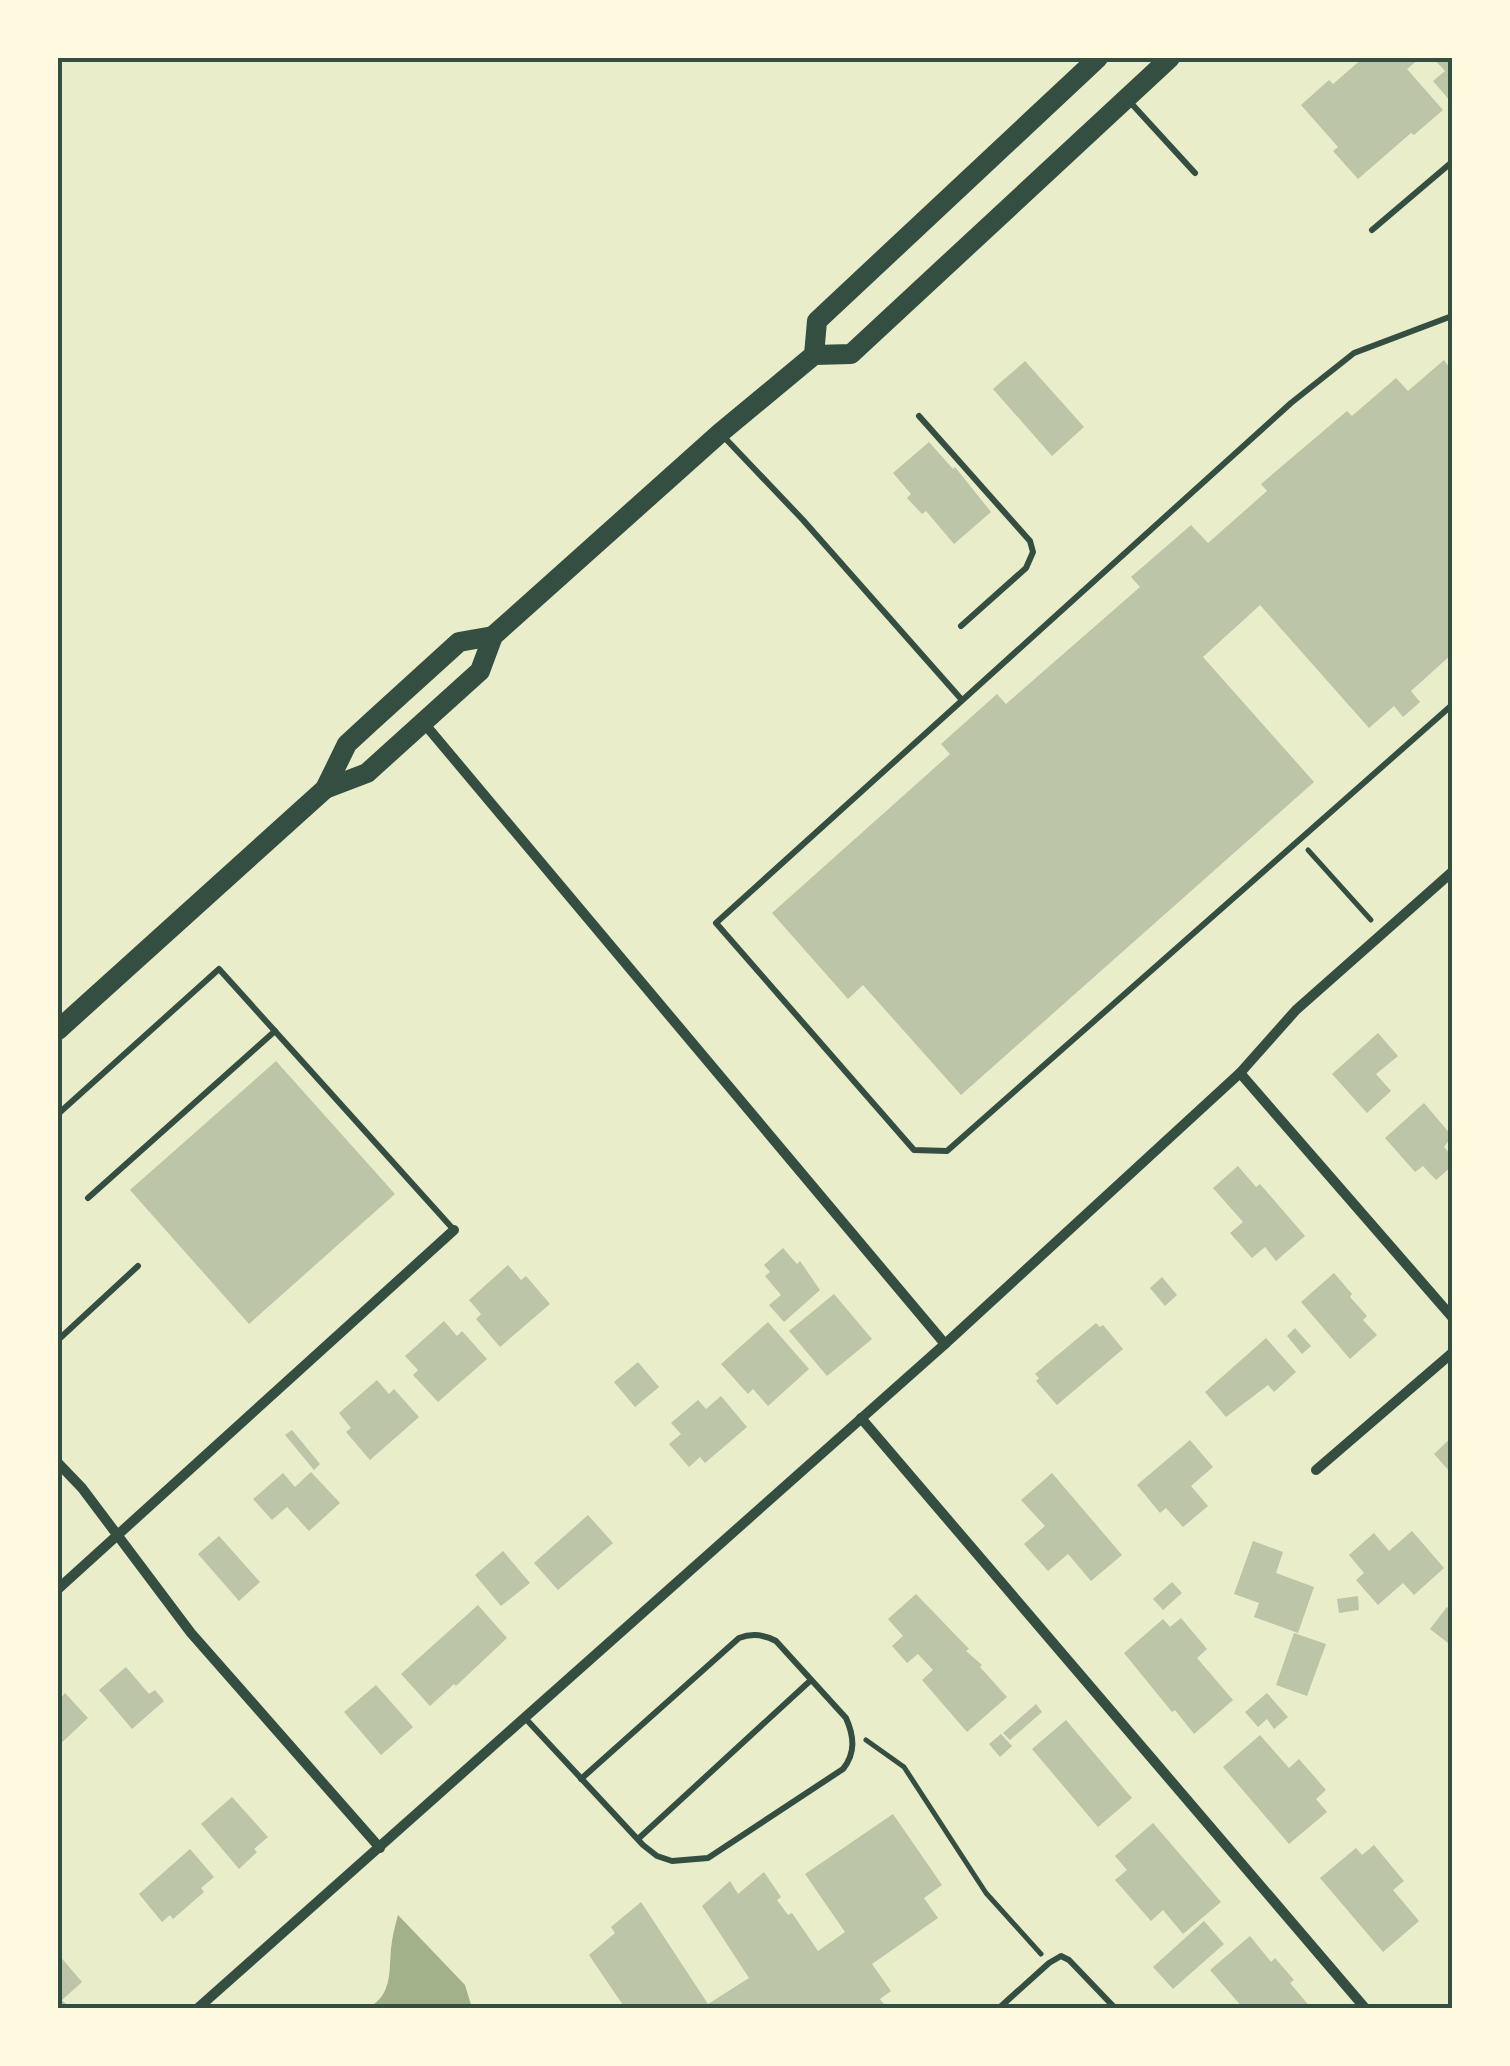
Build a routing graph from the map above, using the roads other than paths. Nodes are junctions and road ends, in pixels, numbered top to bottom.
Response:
1 (1098, 58) edge
2 (1170, 58) edge
3 (1126, 97) junction
4 (1452, 162) edge
5 (1194, 173) dead end
6 (1372, 230) dead end
7 (1452, 316) edge
8 (814, 355) junction
9 (919, 416) dead end
10 (720, 433) junction
11 (961, 626) dead end
12 (493, 636) junction
13 (962, 700) junction
14 (1452, 705) edge
15 (424, 722) junction
16 (325, 790) junction
17 (1452, 872) edge
18 (58, 1030) edge
19 (275, 1031) junction
20 (1240, 1072) junction
21 (58, 1114) edge
22 (88, 1198) dead end
23 (454, 1230) joint
24 (138, 1266) dead end
25 (1452, 1317) edge
26 (58, 1340) edge
27 (945, 1344) junction
28 (1452, 1354) edge
29 (861, 1418) junction
30 (58, 1463) edge
31 (1316, 1470) dead end
32 (118, 1536) junction
33 (58, 1588) edge
34 (811, 1680) junction
35 (525, 1718) junction
36 (582, 1779) junction
37 (638, 1839) junction
38 (380, 1848) junction
39 (198, 2008) edge
40 (999, 2008) edge
41 (1115, 2008) edge
42 (1366, 2008) edge

1 - 8 main road
2 - 3 main road
3 - 5 lane
3 - 8 main road
4 - 6 lane
7 - 13 lane
8 - 10 main road
9 - 11 lane
10 - 12 main road
10 - 13 lane
12 - 15 main road
12 - 16 main road
13 - 14 lane
15 - 16 main road
15 - 27 street
16 - 18 main road
17 - 20 street
19 - 21 lane
19 - 22 lane
19 - 23 lane
20 - 25 street
20 - 27 street
23 - 32 street
24 - 26 lane
27 - 29 street
28 - 31 street
29 - 35 street
29 - 42 street
30 - 32 street
32 - 33 street
32 - 38 street
34 - 36 lane
34 - 37 lane
34 - 37 lane
35 - 36 lane
35 - 38 street
36 - 37 lane
38 - 39 street
40 - 41 lane

